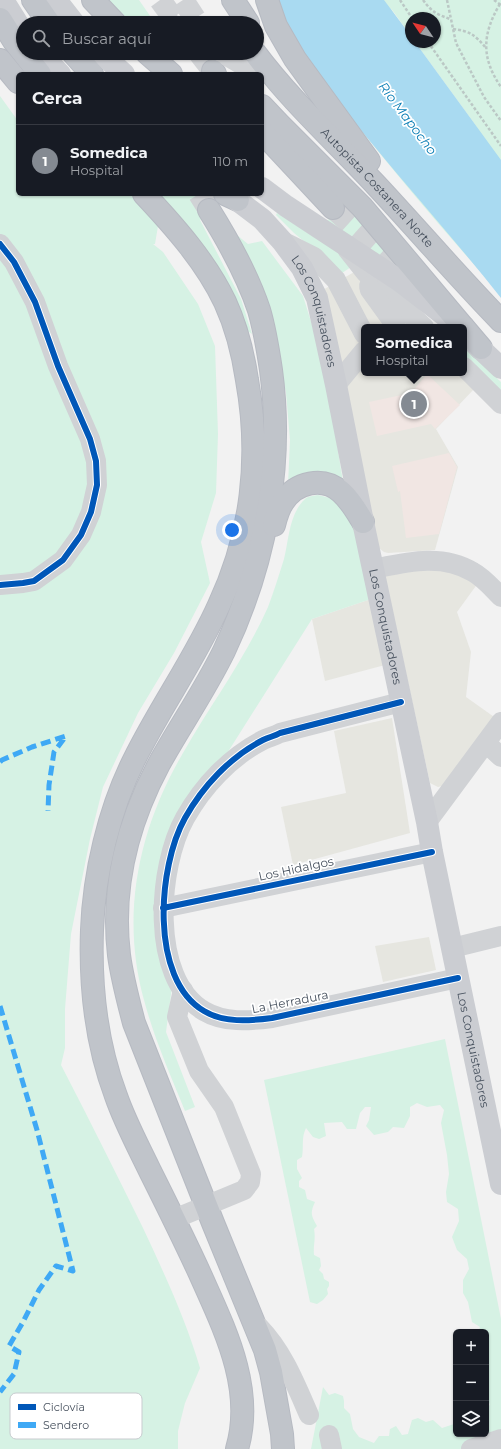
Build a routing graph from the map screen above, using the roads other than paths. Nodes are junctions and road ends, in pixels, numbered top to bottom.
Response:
1 (3, 0) edge
2 (33, 0) edge
3 (56, 0) edge
4 (93, 0) edge
5 (218, 0) edge
6 (233, 0) edge
7 (267, 0) edge
8 (44, 16) edge
9 (69, 16) edge
10 (109, 16) edge
11 (228, 16) edge
12 (243, 16) edge
13 (0, 19) edge
14 (16, 21) edge
15 (16, 44) edge
16 (264, 45) edge
17 (0, 60) edge
18 (29, 60) edge
19 (47, 60) edge
20 (79, 60) edge
21 (109, 60) edge
22 (156, 60) edge
23 (261, 60) edge
24 (216, 66) edge
25 (38, 72) edge
26 (58, 72) edge
27 (90, 72) edge
28 (122, 72) edge
29 (169, 72) edge
30 (248, 72) edge
31 (0, 76) edge
32 (264, 77) edge
33 (16, 80) edge
34 (282, 87) junction
35 (16, 91) edge
36 (264, 108) edge
37 (264, 134) edge
38 (339, 146) junction
39 (264, 152) edge
40 (264, 190) edge
41 (146, 196) edge
42 (230, 196) edge
43 (209, 210) tunnel mouth
44 (424, 236) junction
45 (282, 241) junction
46 (343, 243) junction
47 (0, 244) edge
48 (368, 281) junction
49 (348, 304) junction
50 (501, 321) edge
51 (394, 324) edge
52 (420, 324) edge
53 (454, 324) edge
54 (461, 324) edge
55 (361, 328) edge
56 (467, 332) edge
57 (467, 335) edge
58 (481, 348) junction
59 (361, 355) edge
60 (501, 368) edge
61 (467, 370) edge
62 (336, 385) junction
63 (501, 404) edge
64 (363, 522) junction
65 (374, 570) junction
66 (0, 585) edge
67 (250, 586) junction
68 (501, 597) edge
69 (401, 702) junction
70 (501, 722) edge
71 (486, 743) junction
72 (501, 758) edge
73 (428, 822) junction
74 (432, 852) junction
75 (164, 908) junction
76 (501, 936) edge
77 (452, 948) junction
78 (458, 978) junction
79 (183, 990) junction
80 (501, 1184) edge
81 (206, 1206) junction
82 (174, 1219) junction
83 (254, 1322) junction
84 (275, 1394) junction
85 (309, 1415) dead end
86 (501, 1439) edge
87 (237, 1449) edge
88 (273, 1449) edge
89 (283, 1449) edge
90 (471, 1449) edge

1 - 14 main road
2 - 8 highway
3 - 9 main road
4 - 10 highway
5 - 11 highway
6 - 12 highway
7 - 44 highway
13 - 15 highway
16 - 38 highway
17 - 33 highway
18 - 25 highway
19 - 26 main road
20 - 27 highway
21 - 28 main road
22 - 29 highway
23 - 34 highway, Autopista Costanera Norte
24 - 30 street
31 - 35 highway
32 - 34 street
34 - 38 highway, Autopista Costanera Norte
36 - 54 highway
37 - 39 highway
38 - 44 highway, Autopista Costanera Norte
40 - 46 main road
41 - 82 highway
42 - 45 main road, Los Conquistadores
43 - 67 highway
44 - 50 highway, Autopista Costanera Norte
45 - 49 street
45 - 62 main road, Los Conquistadores
46 - 48 street
46 - 53 main road
47 - 66 street
48 - 49 street
48 - 51 street
48 - 52 street
49 - 55 street
56 - 58 highway
57 - 58 main road
58 - 60 main road
59 - 62 street
61 - 63 street
62 - 64 main road, Los Conquistadores
64 - 65 main road, Los Conquistadores
64 - 67 highway
65 - 68 street
65 - 69 main road, Los Conquistadores
67 - 81 highway
69 - 73 main road, Los Conquistadores
69 - 75 street, La Herradura
70 - 71 street
71 - 72 street
71 - 73 street
73 - 74 main road, Los Conquistadores
74 - 75 street, Los Hidalgos
74 - 77 main road, Los Conquistadores
75 - 79 street, La Herradura
76 - 77 street
77 - 78 main road, Los Conquistadores
78 - 79 street, La Herradura
78 - 80 main road, Los Conquistadores
79 - 81 street
81 - 82 street
81 - 83 highway
82 - 87 highway
83 - 84 highway
83 - 85 street
84 - 88 highway
84 - 89 highway
86 - 90 street

